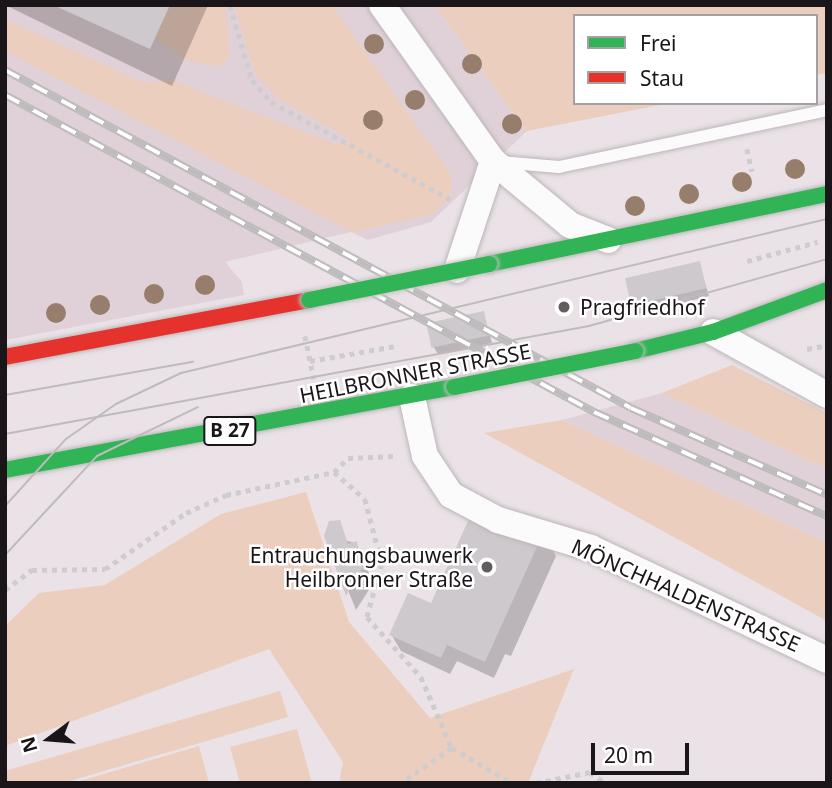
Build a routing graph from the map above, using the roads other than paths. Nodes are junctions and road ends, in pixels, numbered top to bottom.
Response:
1 (382, 5) edge
2 (827, 110) edge
3 (493, 161) junction
4 (827, 194) edge
5 (610, 241) junction
6 (457, 270) junction
7 (827, 290) edge
8 (713, 332) junction
9 (5, 356) edge
10 (827, 395) edge
11 (412, 397) junction
12 (5, 470) edge
13 (827, 660) edge

1 - 3 street
2 - 3 lane
3 - 5 street
3 - 6 street
4 - 5 main road
5 - 6 main road, bridge
6 - 9 main road, bridge
7 - 8 main road, HEILBRONNER STRASSE / B 27
8 - 10 street
8 - 11 main road, HEILBRONNER STRASSE / B 27, bridge
11 - 12 main road, HEILBRONNER STRASSE / B 27
11 - 13 street, MÖNCHHALDENSTRASSE

